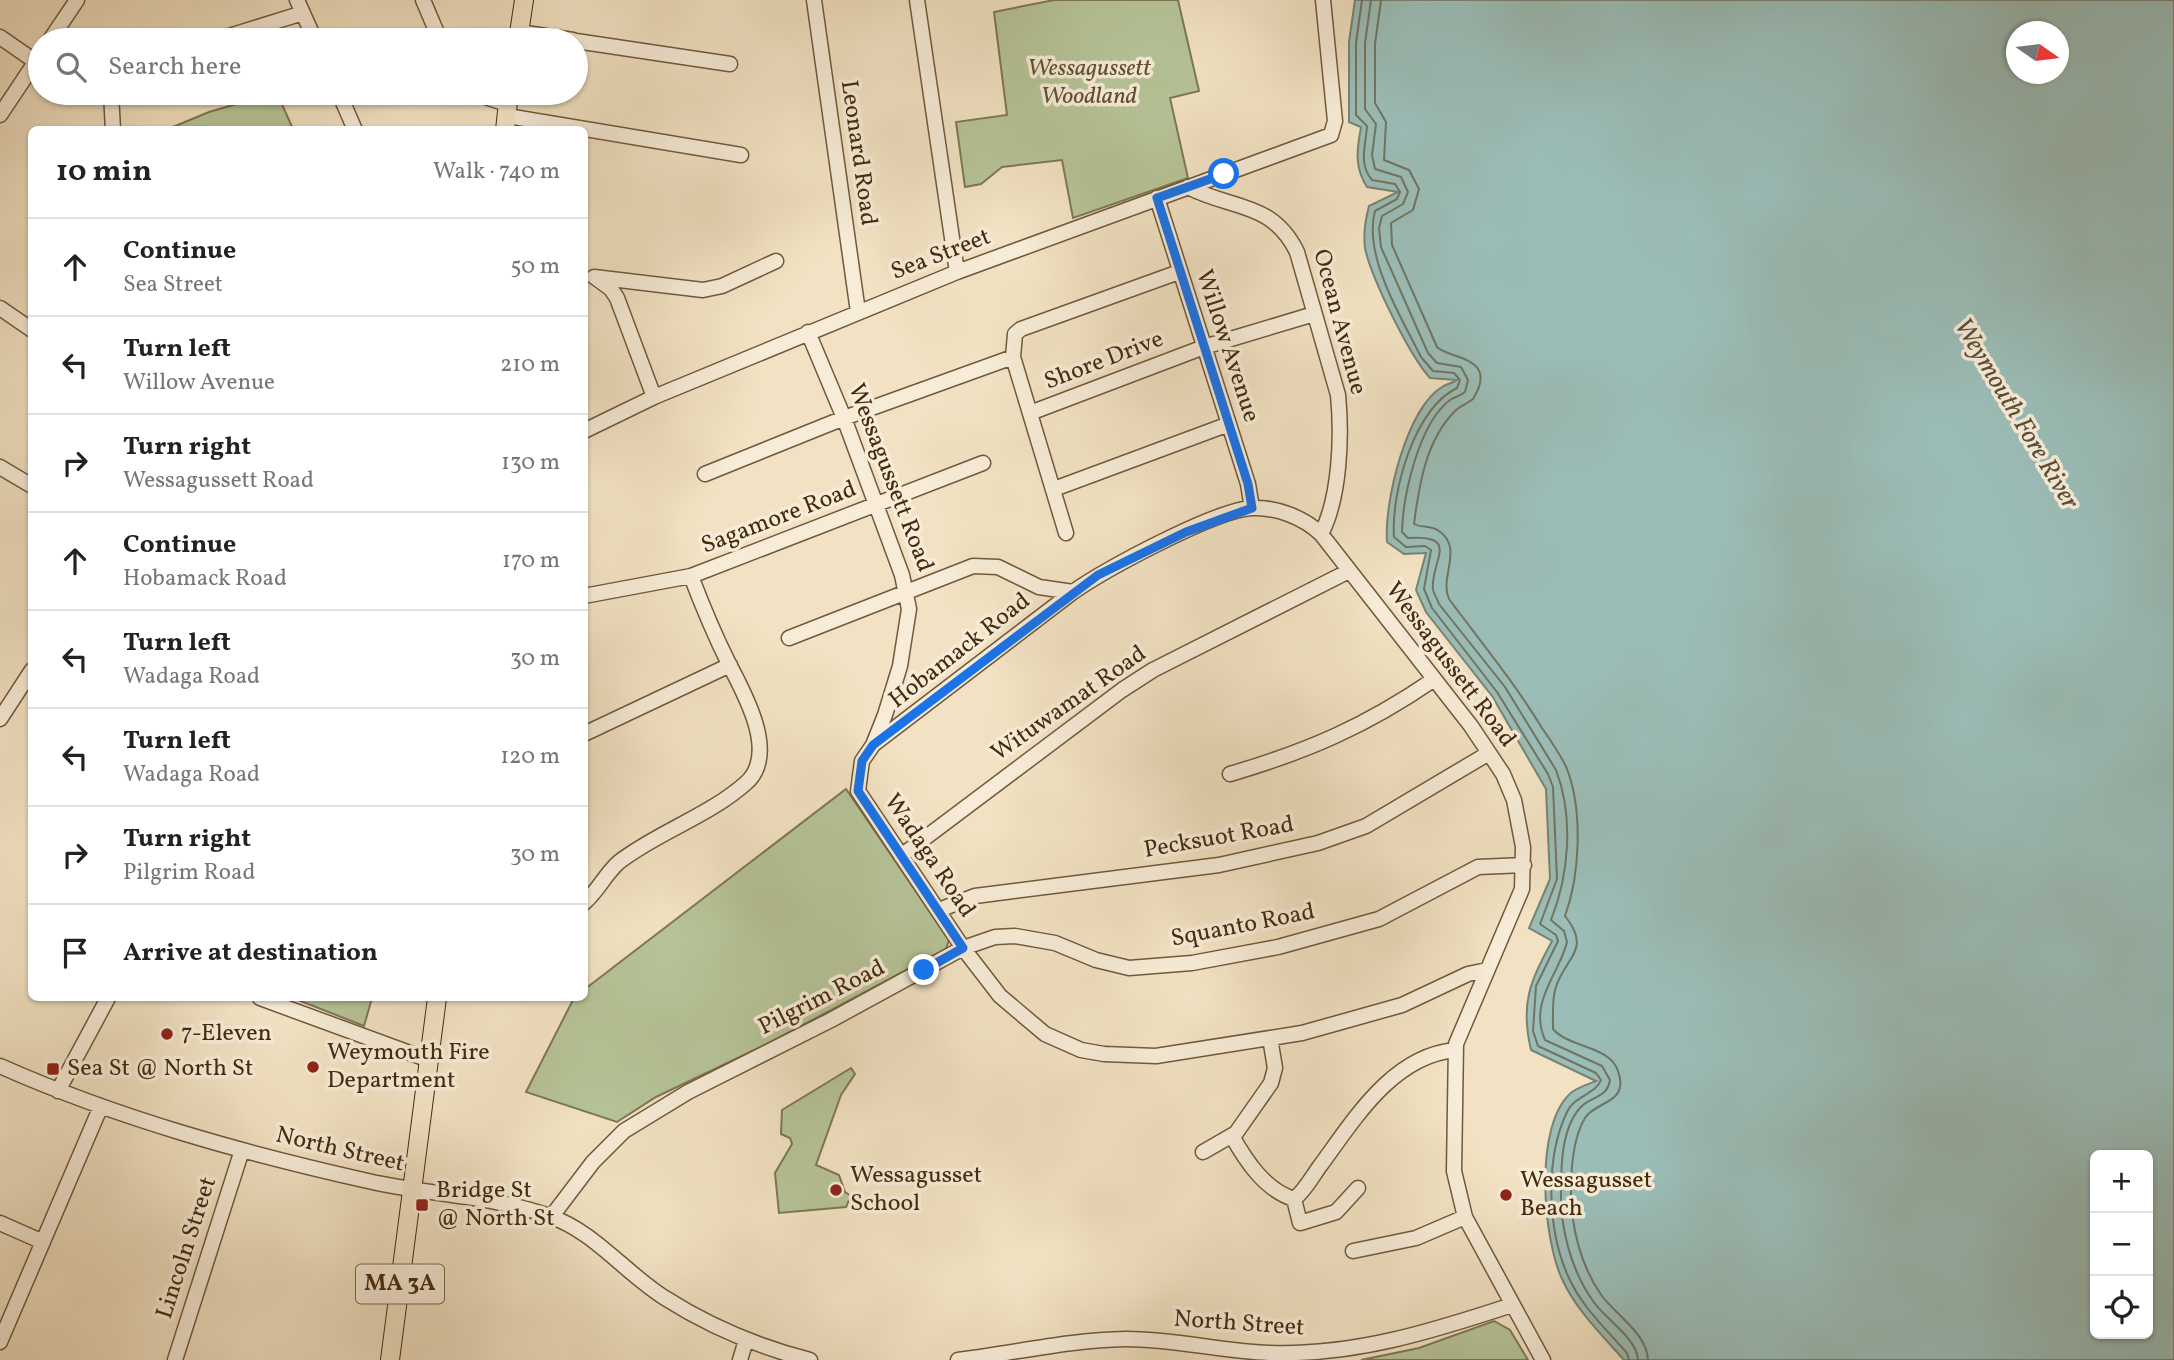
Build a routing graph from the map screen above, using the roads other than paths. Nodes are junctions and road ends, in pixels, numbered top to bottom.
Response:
1 (77, 0) edge
2 (423, 0) edge
3 (524, 0) edge
4 (814, 0) edge
5 (917, 0) edge
6 (1324, 0) edge
7 (300, 6) edge
8 (58, 28) edge
9 (246, 28) edge
10 (310, 28) edge
11 (435, 28) edge
12 (519, 28) edge
13 (0, 37) edge
14 (588, 43) edge
15 (28, 52) edge
16 (730, 64) dead end
17 (28, 73) edge
18 (112, 105) edge
19 (344, 105) edge
20 (507, 111) edge
21 (0, 115) edge
22 (113, 126) edge
23 (353, 126) edge
24 (587, 126) edge
25 (588, 126) edge
26 (741, 155) dead end
27 (1188, 187) junction
28 (1157, 198) junction
29 (776, 261) dead end
30 (957, 272) junction
31 (1179, 272) junction
32 (589, 276) edge
33 (0, 308) edge
34 (858, 312) junction
35 (1314, 314) junction
36 (28, 327) edge
37 (808, 332) junction
38 (1204, 348) junction
39 (1013, 356) junction
40 (654, 397) junction
41 (1030, 413) junction
42 (844, 418) junction
43 (1229, 424) junction
44 (588, 429) edge
45 (983, 463) dead end
46 (0, 467) edge
47 (705, 474) dead end
48 (28, 484) edge
49 (1054, 489) junction
50 (876, 506) junction
51 (1252, 508) junction
52 (1066, 533) dead end
53 (1321, 534) junction
54 (1349, 571) junction
55 (691, 576) junction
56 (1039, 587) junction
57 (906, 590) junction
58 (1073, 592) junction
59 (588, 595) edge
60 (1042, 615) junction
61 (789, 638) dead end
62 (730, 665) junction
63 (28, 676) edge
64 (1433, 680) junction
65 (0, 719) edge
66 (588, 732) edge
67 (873, 745) junction
68 (1489, 753) junction
69 (1230, 774) dead end
70 (901, 856) junction
71 (1524, 865) junction
72 (588, 900) edge
73 (939, 911) junction
74 (963, 948) junction
75 (1487, 970) junction
76 (106, 1001) edge
77 (268, 1001) edge
78 (437, 1001) edge
79 (1270, 1038) junction
80 (1455, 1051) junction
81 (429, 1060) junction
82 (0, 1066) edge
83 (58, 1091) junction
84 (101, 1106) junction
85 (1232, 1136) junction
86 (242, 1150) junction
87 (1203, 1152) dead end
88 (1358, 1188) dead end
89 (412, 1191) junction
90 (1294, 1199) junction
91 (552, 1216) junction
92 (1465, 1217) junction
93 (0, 1223) edge
94 (43, 1242) junction
95 (1353, 1251) dead end
96 (1512, 1305) junction
97 (746, 1340) junction
98 (0, 1342) edge
99 (175, 1360) edge
100 (390, 1360) edge
101 (740, 1360) edge
102 (810, 1360) edge
103 (958, 1360) edge
104 (1543, 1360) edge

1 - 8 street
2 - 11 street
3 - 12 main road
4 - 34 street, Leonard Road
5 - 30 street
6 - 27 street, Sea Street
7 - 9 street
7 - 10 street
13 - 15 street
14 - 16 street
17 - 21 street
18 - 22 street
19 - 23 street
20 - 24 street
25 - 26 street
27 - 28 street, Sea Street
27 - 35 street, Ocean Avenue
28 - 30 street, Sea Street
28 - 31 street, Willow Avenue
29 - 32 street
30 - 34 street, Sea Street
31 - 38 street, Willow Avenue
31 - 39 street
32 - 40 street
33 - 36 street
34 - 37 street, Sea Street
35 - 38 street, Shore Drive
35 - 53 street, Ocean Avenue
37 - 40 street, Sea Street
37 - 42 street, Wessagussett Road
38 - 41 street, Shore Drive
38 - 43 street, Willow Avenue
39 - 41 street
39 - 42 street
40 - 44 street, Sea Street
41 - 49 street
42 - 47 street
42 - 50 street, Wessagussett Road
43 - 49 street
43 - 51 street, Willow Avenue
45 - 50 street, Sagamore Road
46 - 48 street
49 - 52 street
50 - 55 street, Sagamore Road
50 - 57 street, Wessagussett Road
51 - 53 street, Wessagussett Road
51 - 58 street
53 - 54 street, Wessagussett Road
54 - 64 street, Wessagussett Road
54 - 70 street, Wituwamat Road
55 - 59 street, Sagamore Road
55 - 62 street
56 - 57 street, Wessagussett Road
56 - 58 street, Wessagussett Road
56 - 60 street
57 - 61 street
57 - 67 street, Wadaga Road
58 - 60 street, Hobamack Road
60 - 67 street, Hobamack Road
62 - 66 street
62 - 72 street
63 - 65 street
64 - 68 street, Wessagussett Road
64 - 69 street
67 - 70 street, Wadaga Road
68 - 71 street, Wessagussett Road
68 - 73 street, Pecksuot Road
70 - 73 street, Wadaga Road
71 - 74 street, Squanto Road
71 - 75 street, Wessagussett Road
73 - 74 street, Wadaga Road
74 - 79 street
74 - 91 street, Pilgrim Road
75 - 79 street
75 - 80 street, Wessagussett Road
76 - 83 street
77 - 81 street
78 - 81 main road, MA 3A
79 - 85 street
80 - 90 street
80 - 92 street, Wessagussett Road
81 - 89 main road, MA 3A
82 - 83 street, North Street
83 - 84 street, North Street
84 - 86 street, North Street
84 - 94 street
85 - 87 street
85 - 90 street
86 - 89 street, North Street
86 - 99 street, Lincoln Street
88 - 90 street
89 - 91 street, North Street
89 - 100 main road, MA 3A
91 - 97 street, North Street
92 - 95 street
92 - 96 street, Wessagussett Road
93 - 94 street
94 - 98 street
96 - 103 street, North Street
96 - 104 street, Wessagussett Road
97 - 101 street
97 - 102 street, North Street

